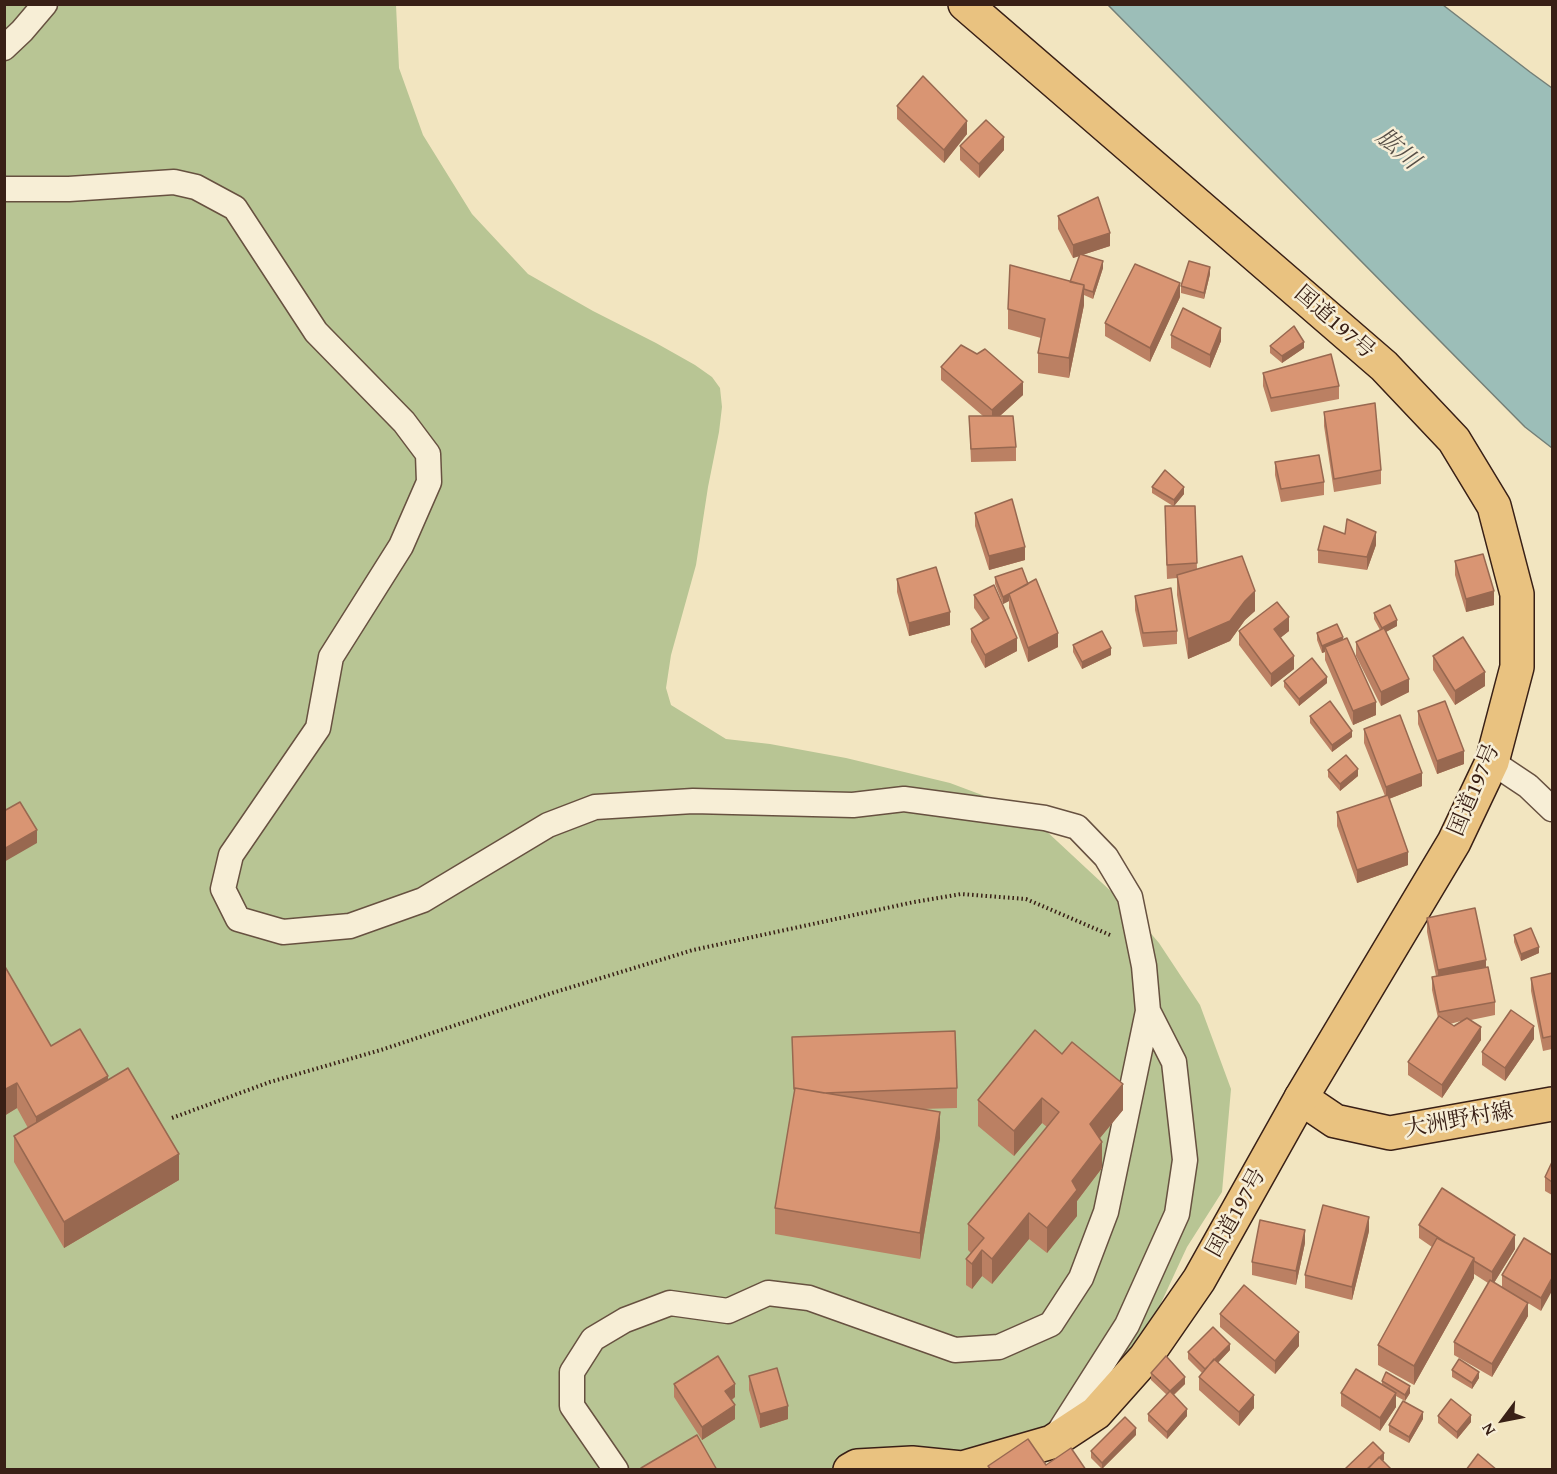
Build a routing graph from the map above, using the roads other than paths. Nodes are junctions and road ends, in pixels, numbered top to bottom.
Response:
1 (45, 4) edge
2 (964, 4) edge
3 (4, 48) edge
4 (4, 189) edge
5 (1492, 762) junction
6 (1552, 809) edge
7 (1148, 1011) junction
8 (1301, 1098) junction
9 (1552, 1104) edge
10 (1052, 1442) junction
11 (963, 1469) edge
12 (616, 1470) edge
13 (850, 1470) edge

1 - 3 street
2 - 5 main road, 国道197号
4 - 7 street
5 - 6 street
5 - 8 main road, 国道197号
7 - 10 street
7 - 12 street
8 - 9 main road, 大洲野村線
8 - 10 main road, 国道197号
10 - 11 main road, 国道197号
11 - 13 main road, 国道197号

